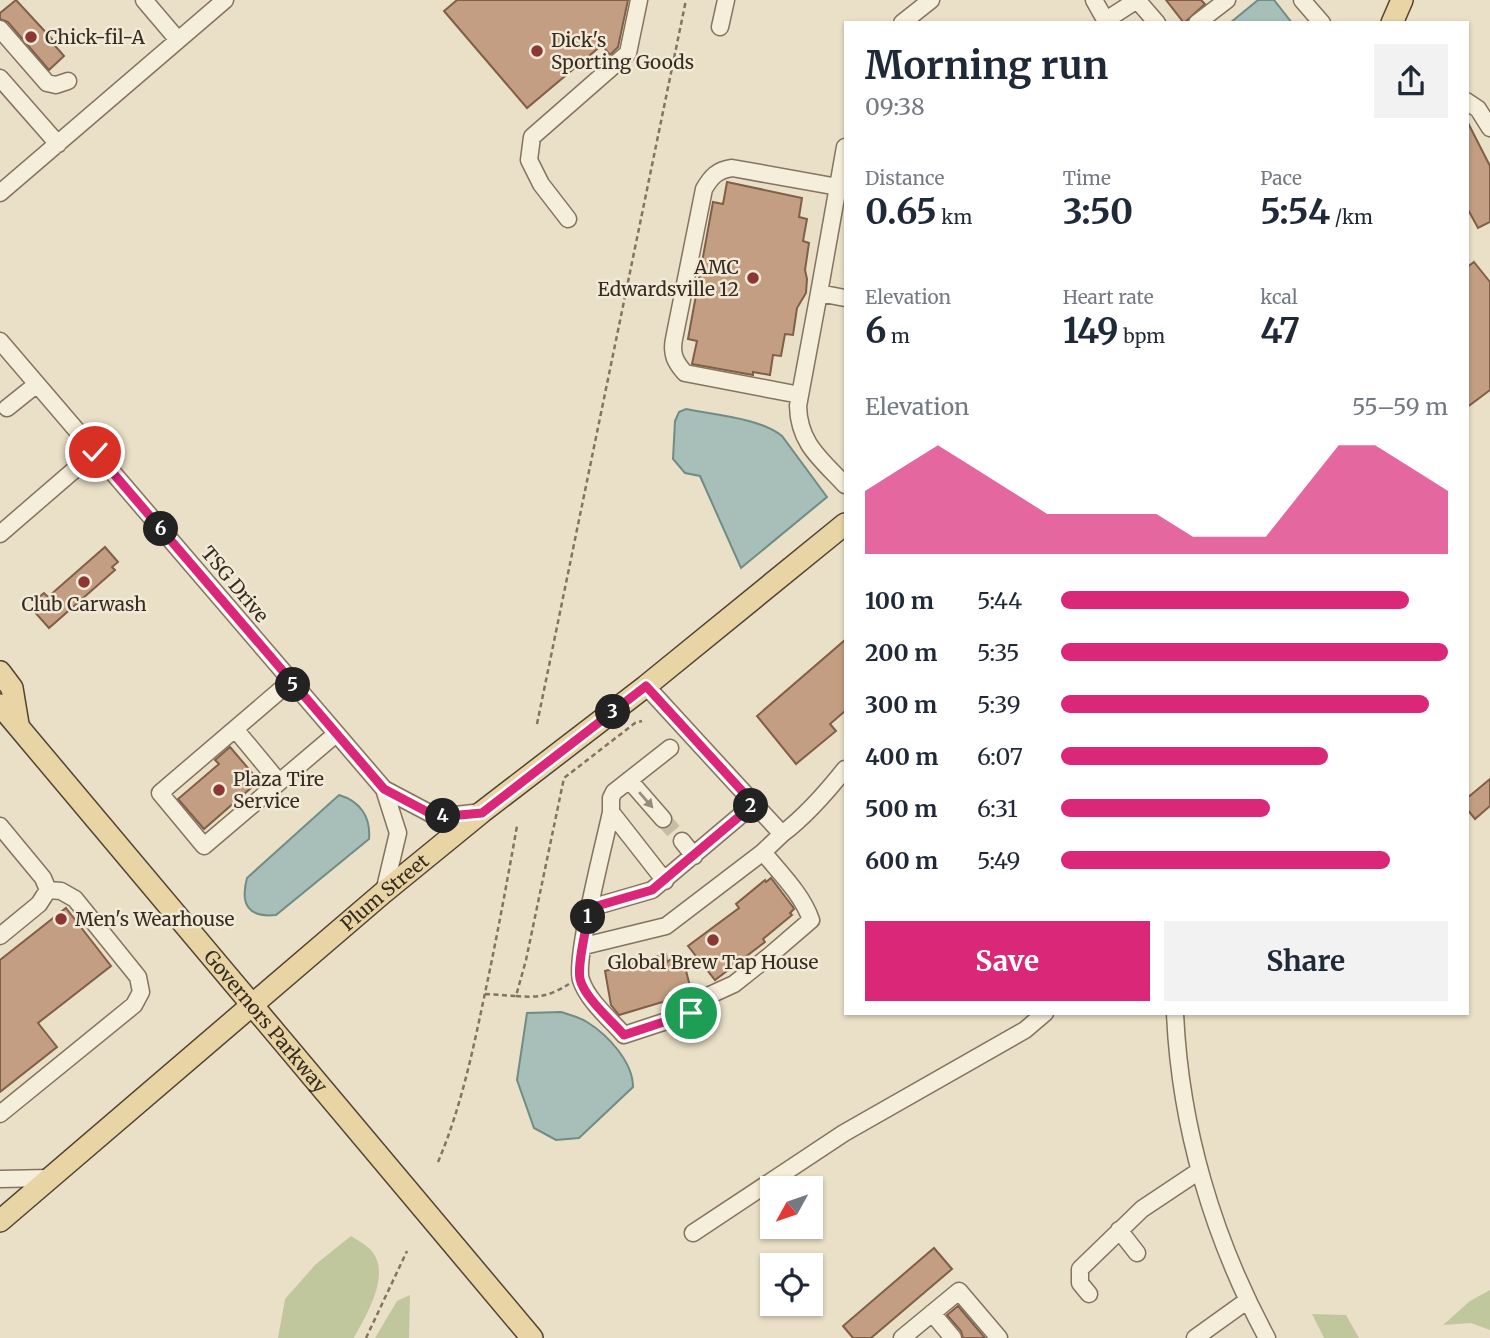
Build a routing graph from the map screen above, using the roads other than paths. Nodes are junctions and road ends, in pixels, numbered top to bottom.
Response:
1 (225, 0) edge
2 (639, 0) edge
3 (726, 0) edge
4 (1094, 0) edge
5 (1227, 0) edge
6 (928, 1) edge
7 (1137, 1) edge
8 (148, 3) edge
9 (1312, 11) edge
10 (904, 21) edge
11 (1106, 21) edge
12 (1155, 21) edge
13 (1199, 21) edge
14 (1329, 21) edge
15 (720, 27) dead end
16 (0, 29) edge
17 (178, 40) junction
18 (0, 41) edge
19 (0, 78) edge
20 (1469, 103) edge
21 (1490, 128) edge
22 (58, 144) junction
23 (844, 152) edge
24 (838, 187) junction
25 (0, 193) edge
26 (568, 219) dead end
27 (819, 293) junction
28 (844, 298) edge
29 (0, 341) edge
30 (37, 384) junction
31 (800, 395) junction
32 (7, 408) dead end
33 (95, 452) junction
34 (844, 484) edge
35 (844, 525) edge
36 (0, 534) edge
37 (0, 672) edge
38 (290, 681) junction
39 (646, 686) junction
40 (0, 705) edge
41 (18, 726) junction
42 (235, 729) junction
43 (336, 734) junction
44 (670, 748) dead end
45 (844, 770) edge
46 (629, 780) junction
47 (279, 782) junction
48 (384, 789) junction
49 (754, 804) junction
50 (611, 812) junction
51 (482, 813) junction
52 (663, 819) tunnel mouth
53 (0, 826) edge
54 (782, 834) junction
55 (682, 841) tunnel mouth
56 (763, 852) junction
57 (694, 856) junction
58 (666, 881) junction
59 (48, 890) junction
60 (384, 892) junction
61 (590, 908) junction
62 (0, 936) edge
63 (583, 946) junction
64 (251, 1004) junction
65 (1043, 1015) edge
66 (1175, 1015) edge
67 (0, 1114) edge
68 (1199, 1171) junction
69 (49, 1178) junction
70 (0, 1179) edge
71 (0, 1222) edge
72 (1119, 1230) junction
73 (693, 1233) dead end
74 (1137, 1253) dead end
75 (1089, 1294) dead end
76 (1248, 1300) junction
77 (932, 1313) junction
78 (906, 1337) edge
79 (532, 1338) edge
80 (953, 1338) edge
81 (999, 1338) edge
82 (1195, 1338) edge
83 (1267, 1338) edge

1 - 17 street
2 - 26 street
3 - 15 street
4 - 11 street
5 - 13 street
6 - 10 street
7 - 11 street
7 - 12 street
8 - 17 street
9 - 14 street
16 - 18 street
17 - 22 street
19 - 22 street
20 - 21 street
22 - 25 street
23 - 24 street
24 - 27 street
24 - 31 street
27 - 28 street
27 - 31 street
29 - 30 street, TSG Drive
30 - 32 street
30 - 33 street, TSG Drive
31 - 34 street
33 - 36 street
33 - 38 street, TSG Drive
35 - 39 main road, Plum Street
37 - 41 main road
38 - 42 street
38 - 43 street, TSG Drive
39 - 49 street
39 - 51 main road, Plum Street
40 - 41 main road, Governors Parkway
41 - 64 main road, Governors Parkway
42 - 47 street
42 - 47 street
43 - 47 street
43 - 48 street, TSG Drive
44 - 46 street
45 - 54 street
46 - 50 street
46 -> 52 street
48 - 51 street, TSG Drive
48 - 60 street, TSG Drive
49 - 54 street
49 - 57 street
50 - 58 street
50 - 61 street
51 - 60 main road, Plum Street
53 - 59 street
54 - 56 street
55 - 57 street
56 - 63 street
56 - 63 street
57 - 58 street
58 - 61 street
59 - 62 street
59 - 67 street
60 - 64 main road, Plum Street
61 - 63 street
64 - 69 main road, Plum Street
64 - 79 main road, Governors Parkway
65 - 73 street
66 - 68 street
68 - 72 street
68 - 76 street
69 - 70 street
69 - 71 main road, Plum Street
72 - 74 street
72 - 75 street
76 - 82 street
76 - 83 street
77 - 78 street
77 - 80 street
77 - 81 street

